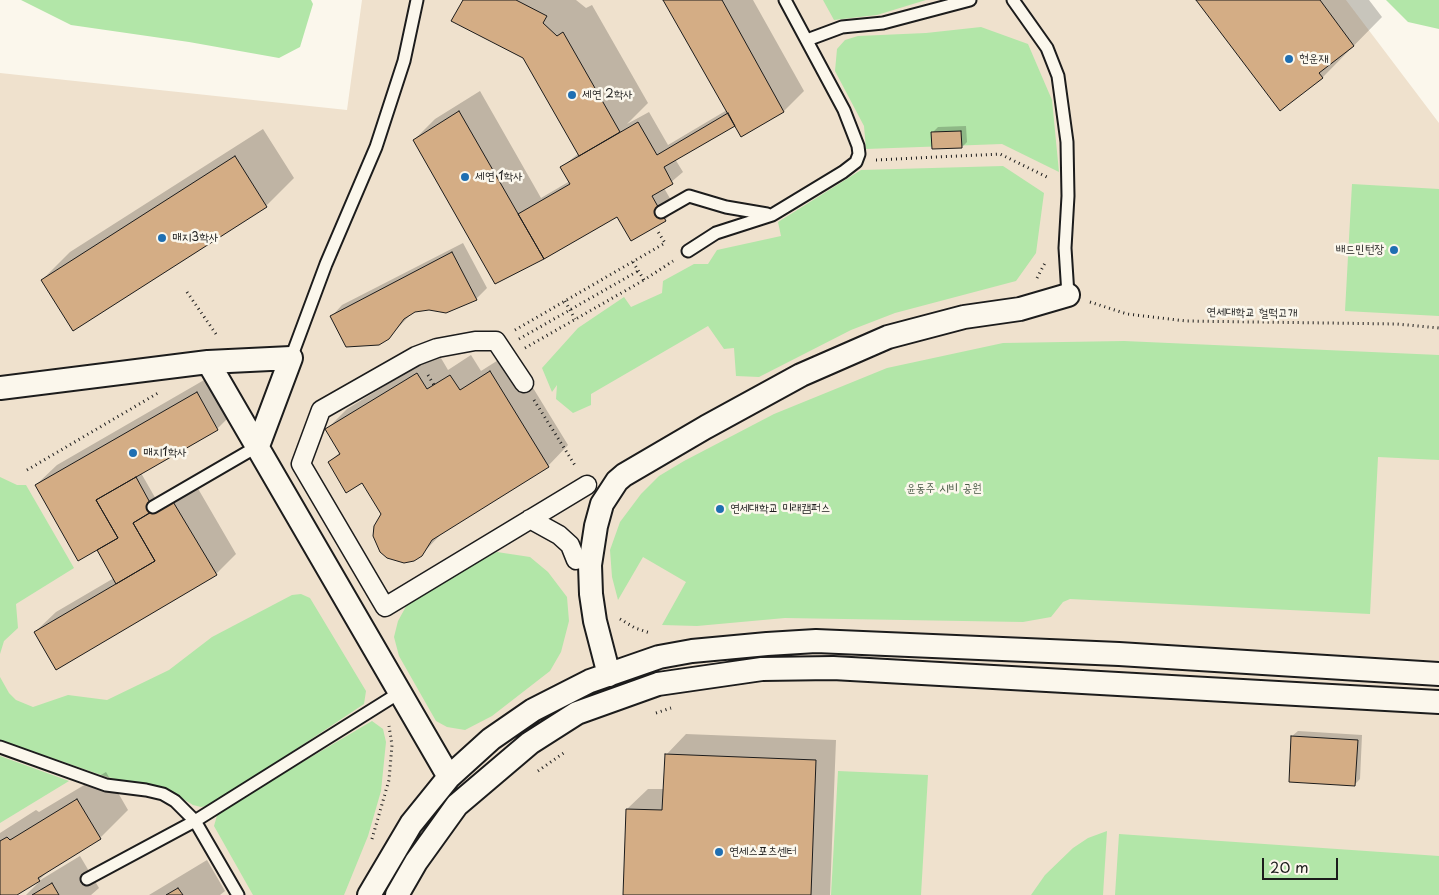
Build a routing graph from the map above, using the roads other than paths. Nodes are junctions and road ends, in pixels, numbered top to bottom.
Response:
1 (417, 0) edge
2 (784, 0) edge
3 (970, 0) edge
4 (1013, 0) edge
5 (807, 40) junction
6 (661, 212) dead end
7 (772, 215) junction
8 (688, 251) road end
9 (1068, 296) joint
10 (291, 358) junction
11 (208, 362) junction
12 (524, 383) road end
13 (0, 388) edge
14 (258, 446) junction
15 (587, 484) road end
16 (153, 507) dead end
17 (530, 519) junction
18 (576, 560) dead end
19 (1439, 674) edge
20 (609, 675) junction
21 (391, 698) junction
22 (1439, 702) edge
23 (0, 747) edge
24 (449, 777) junction
25 (195, 821) junction
26 (87, 879) dead end
27 (238, 895) edge
28 (369, 895) edge
29 (396, 895) edge

1 - 10 lane
2 - 5 lane
3 - 5 lane
4 - 9 lane
5 - 7 lane
6 - 7 lane
7 - 8 lane
9 - 20 street
10 - 11 street
10 - 14 street
11 - 13 street
11 - 14 street
12 - 17 street
14 - 16 lane
14 - 21 street
15 - 17 street
17 - 18 street
19 - 20 street
20 - 24 street
21 - 24 street
21 - 25 lane
22 - 29 street
23 - 25 lane
24 - 28 street
25 - 26 lane
25 - 27 lane

